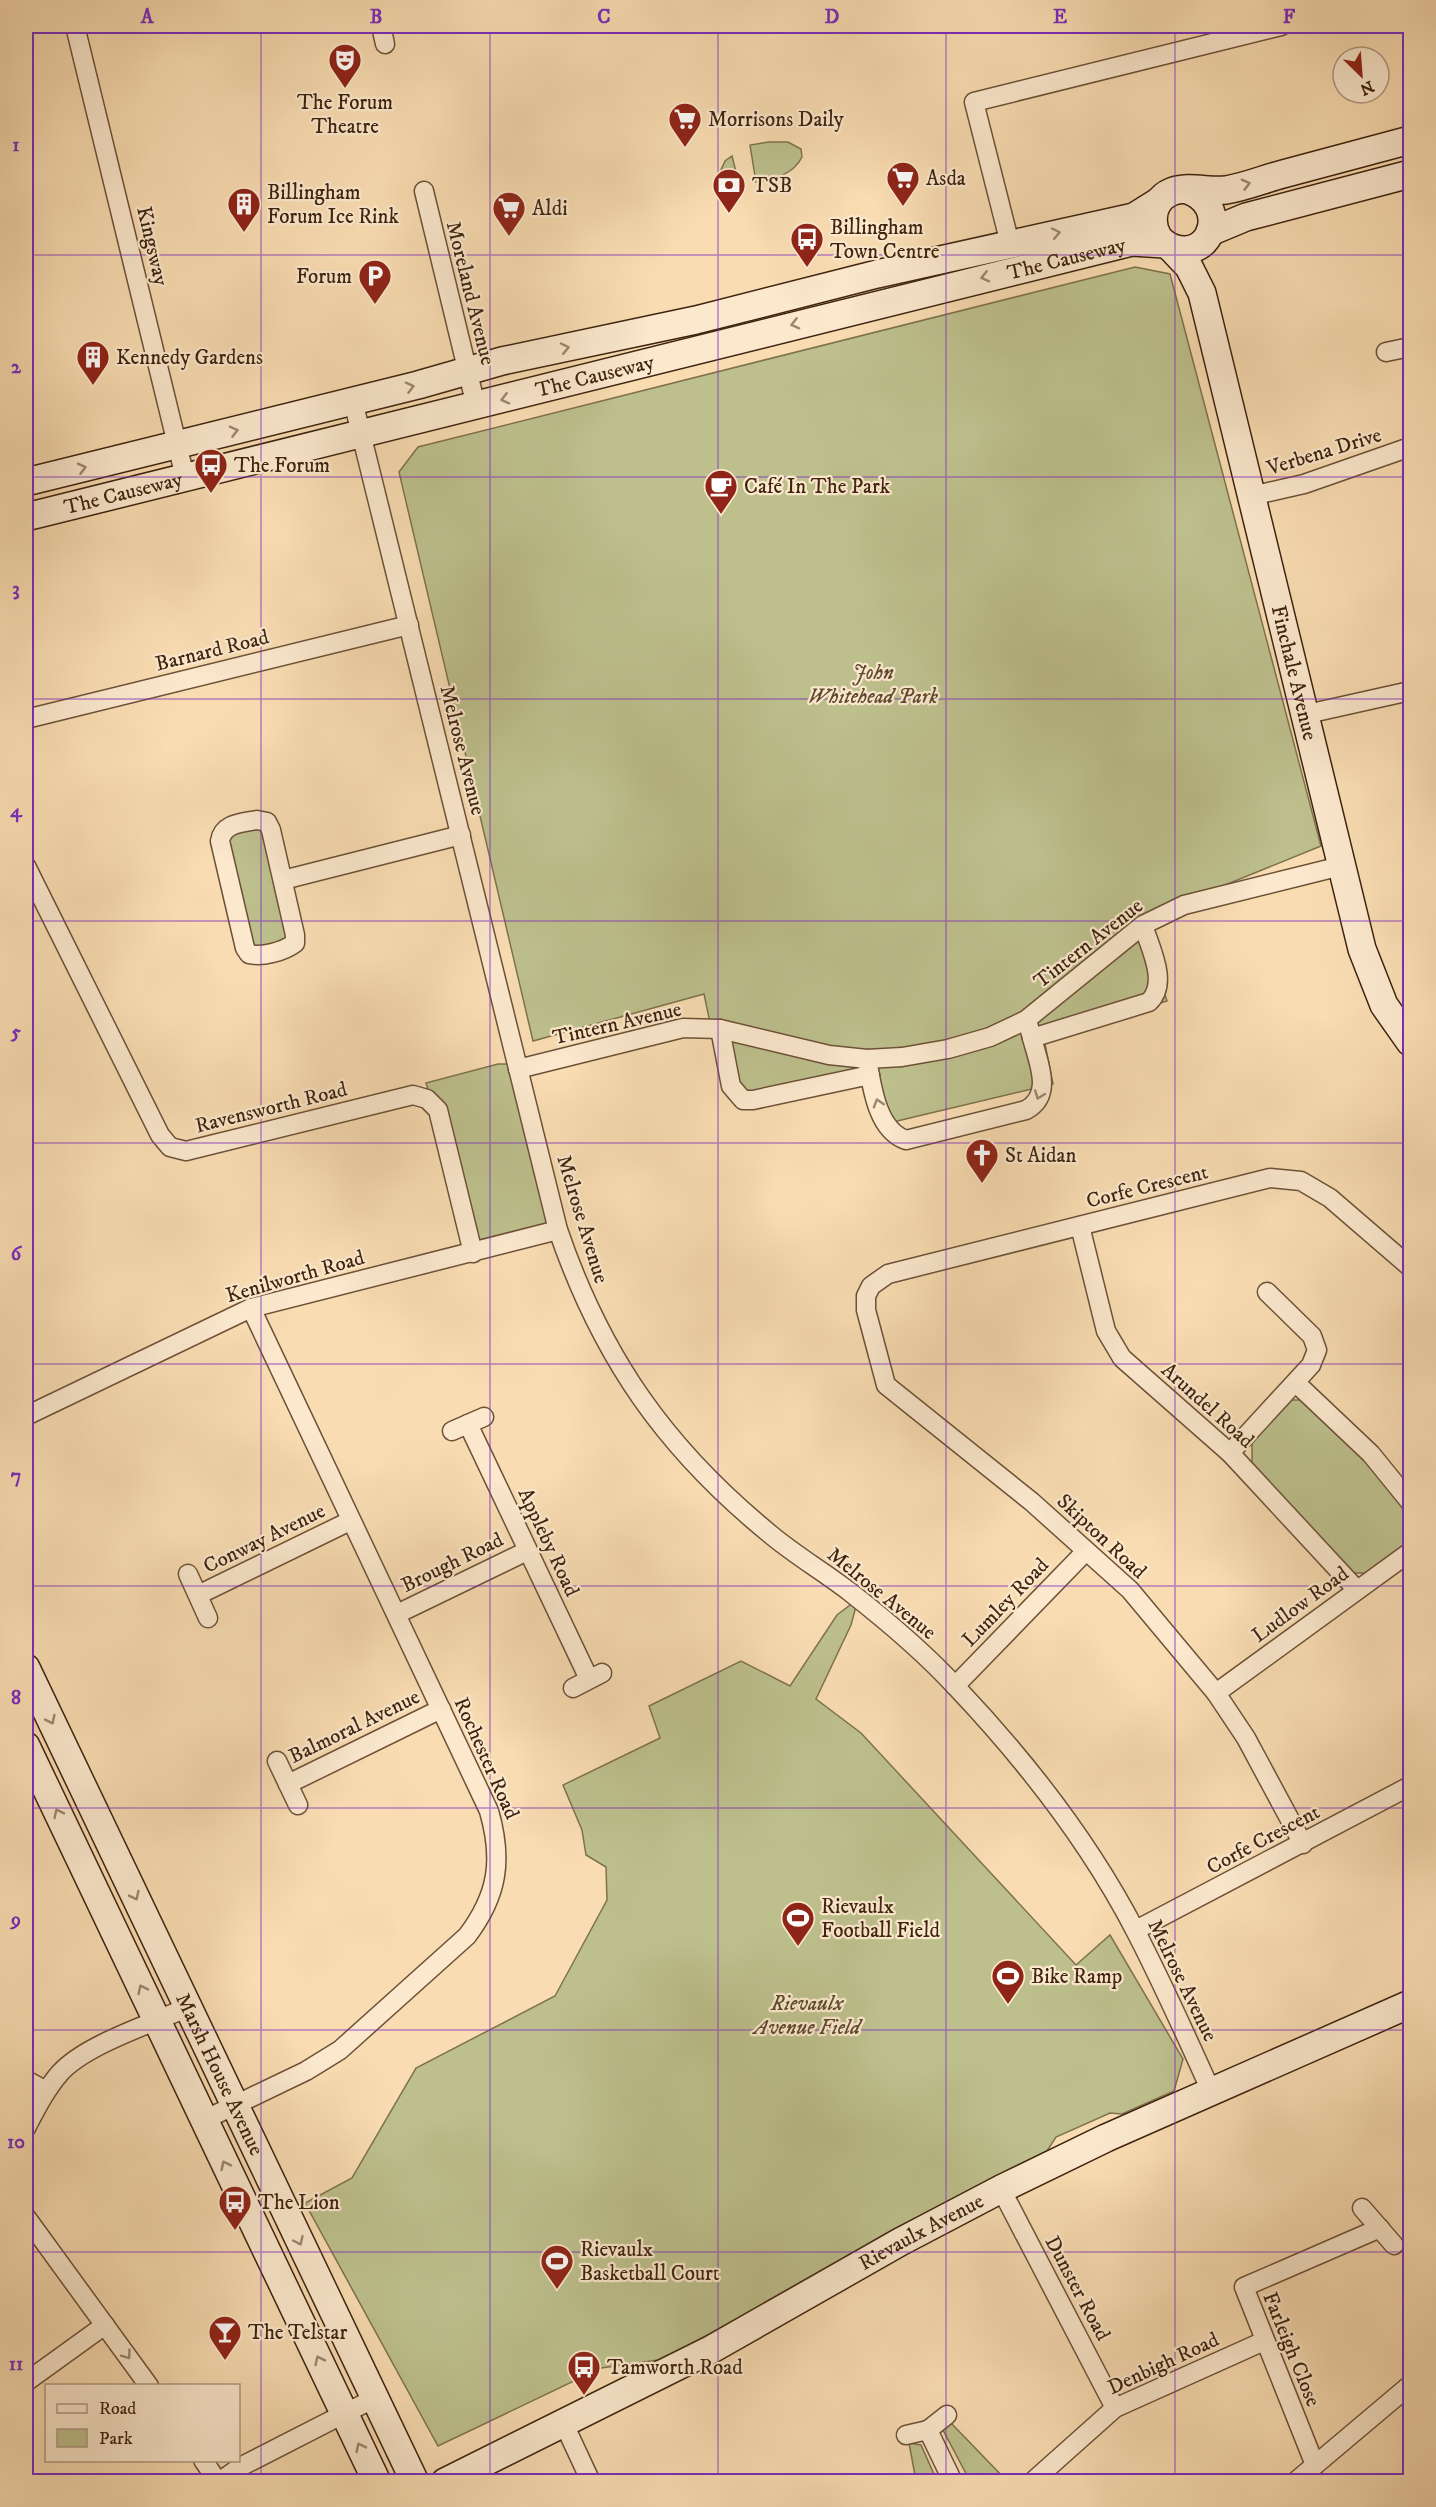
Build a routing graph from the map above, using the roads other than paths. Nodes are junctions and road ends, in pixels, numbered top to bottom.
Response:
1 (75, 26) edge
2 (1281, 26) edge
3 (1410, 140) edge
4 (1410, 174) edge
5 (1188, 189) junction
6 (424, 191) dead end
7 (1158, 202) junction
8 (1208, 236) junction
9 (1010, 244) junction
10 (1168, 246) junction
11 (1202, 293) junction
12 (1410, 347) edge
13 (1386, 352) dead end
14 (467, 371) junction
15 (353, 401) junction
16 (476, 406) junction
17 (362, 435) junction
18 (177, 444) junction
19 (1410, 447) edge
20 (185, 477) junction
21 (26, 482) edge
22 (1251, 496) junction
23 (26, 517) edge
24 (409, 625) junction
25 (1410, 691) edge
26 (1307, 714) junction
27 (26, 718) edge
28 (461, 835) junction
29 (26, 866) edge
30 (1341, 866) junction
31 (283, 880) junction
32 (1143, 925) junction
33 (1026, 1020) junction
34 (720, 1029) junction
35 (1032, 1038) junction
36 (1410, 1042) edge
37 (868, 1067) junction
38 (518, 1069) junction
39 (1080, 1226) junction
40 (558, 1230) junction
41 (473, 1252) junction
42 (1410, 1268) edge
43 (871, 1286) joint
44 (1267, 1292) dead end
45 (251, 1308) junction
46 (1296, 1383) junction
47 (26, 1416) edge
48 (468, 1424) dead end
49 (1230, 1453) junction
50 (1410, 1502) edge
51 (350, 1521) junction
52 (528, 1551) junction
53 (1086, 1551) junction
54 (1410, 1552) edge
55 (188, 1574) dead end
56 (1357, 1590) junction
57 (198, 1595) junction
58 (397, 1614) junction
59 (208, 1618) dead end
60 (26, 1668) edge
61 (588, 1680) dead end
62 (955, 1686) junction
63 (1216, 1693) junction
64 (441, 1709) junction
65 (26, 1746) edge
66 (277, 1761) dead end
67 (288, 1784) junction
68 (1410, 1786) edge
69 (298, 1805) dead end
70 (1303, 1844) junction
71 (1136, 1930) junction
72 (1410, 2004) edge
73 (188, 2007) junction
74 (157, 2021) junction
75 (26, 2080) edge
76 (46, 2091) junction
77 (1211, 2091) junction
78 (234, 2106) junction
79 (204, 2120) junction
80 (26, 2128) edge
81 (1001, 2189) junction
82 (1362, 2208) dead end
83 (26, 2217) edge
84 (1380, 2229) junction
85 (1394, 2245) dead end
86 (105, 2325) junction
87 (1264, 2341) junction
88 (26, 2382) edge
89 (147, 2384) edge
90 (1410, 2385) edge
91 (375, 2398) junction
92 (1116, 2408) junction
93 (344, 2413) junction
94 (947, 2415) dead end
95 (564, 2424) junction
96 (928, 2430) junction
97 (906, 2435) dead end
98 (204, 2462) edge
99 (1315, 2465) junction
100 (218, 2481) edge
101 (376, 2481) edge
102 (415, 2481) edge
103 (445, 2481) edge
104 (591, 2481) edge
105 (953, 2481) edge
106 (1032, 2481) edge
107 (1295, 2481) edge

1 - 18 street, Kingsway
2 - 9 street
5 -> 3 street, The Causeway
4 - 8 street, The Causeway
5 - 7 street, The Causeway
5 - 8 street
6 - 14 street, Moreland Avenue
9 -> 7 street, The Causeway
7 - 10 street
8 - 10 street, The Causeway
8 - 11 street, Finchale Avenue
14 -> 9 street, The Causeway
10 - 11 street, Finchale Avenue
10 -> 16 street, The Causeway
11 - 22 street, Finchale Avenue
12 - 13 street
15 -> 14 street, The Causeway
14 - 16 street, Moreland Avenue
15 - 17 street, Melrose Avenue
18 -> 15 street, The Causeway
16 - 17 street, The Causeway
17 - 20 street, The Causeway
17 - 24 street, Melrose Avenue
18 - 20 street, Kingsway
21 -> 18 street, The Causeway
19 - 22 street, Verbena Drive
20 - 23 street, The Causeway
22 - 26 street, Finchale Avenue
24 - 27 street, Barnard Road
24 - 28 street, Melrose Avenue
25 - 26 street
26 - 30 street, Finchale Avenue
28 - 31 street
28 - 38 street, Melrose Avenue
29 - 41 street, Ravensworth Road
30 - 32 street, Tintern Avenue
30 - 36 street, Finchale Avenue
31 - 31 street
32 - 33 street, Tintern Avenue
32 - 35 street
33 - 35 street
33 - 37 street, Tintern Avenue
34 - 37 street, Tintern Avenue
34 - 37 street
34 - 38 street, Tintern Avenue
35 -> 37 street
38 - 40 street, Melrose Avenue
39 - 42 street, Corfe Crescent
39 - 43 street, Corfe Crescent
39 - 49 street, Arundel Road
40 - 41 street, Kenilworth Road
40 - 62 street, Melrose Avenue
41 - 45 street, Kenilworth Road
43 - 53 street, Skipton Road
44 - 46 street
45 - 47 street, Kenilworth Road
45 - 51 street, Rochester Road
46 - 49 street
46 - 50 street
48 - 52 street, Appleby Road
49 - 56 street, Arundel Road
51 - 57 street, Conway Avenue
51 - 58 street, Rochester Road
52 - 58 street, Brough Road
52 - 61 street, Appleby Road
53 - 62 street, Lumley Road
53 - 63 street, Skipton Road
54 - 56 street, Ludlow Road
55 - 57 street, Conway Avenue
56 - 63 street, Ludlow Road
57 - 59 street, Conway Avenue
58 - 64 street, Rochester Road
60 -> 73 street, Marsh House Avenue
62 - 71 street, Melrose Avenue
63 - 70 street, Skipton Road
64 - 67 street, Balmoral Avenue
64 - 78 street, Rochester Road
74 -> 65 street, Marsh House Avenue
66 - 67 street, Balmoral Avenue
67 - 69 street, Balmoral Avenue
68 - 70 street, Corfe Crescent
70 - 71 street, Corfe Crescent
71 - 77 street, Melrose Avenue
72 - 77 street, Rievaulx Avenue
73 - 74 street
73 - 78 street, Marsh House Avenue
74 - 76 street
74 - 79 street, Marsh House Avenue
75 - 76 street
76 - 80 street
77 - 81 street, Rievaulx Avenue
78 - 79 street, Rochester Road
78 -> 91 street, Marsh House Avenue
93 -> 79 street, Marsh House Avenue
81 - 92 street, Dunster Road
81 - 95 street, Rievaulx Avenue
82 - 84 street
83 - 86 street
84 - 85 street
84 - 87 street, Farleigh Close
86 - 88 street
86 -> 89 street
87 - 92 street, Denbigh Road
87 - 99 street, Farleigh Close
90 - 99 street
91 - 93 street
91 - 102 street, Marsh House Avenue
92 - 106 street, Denbigh Road
93 - 100 street
101 -> 93 street, Marsh House Avenue
94 - 96 street
95 - 103 street, Rievaulx Avenue
95 - 104 street
96 - 97 street
96 - 105 street
98 - 100 street
99 - 107 street

